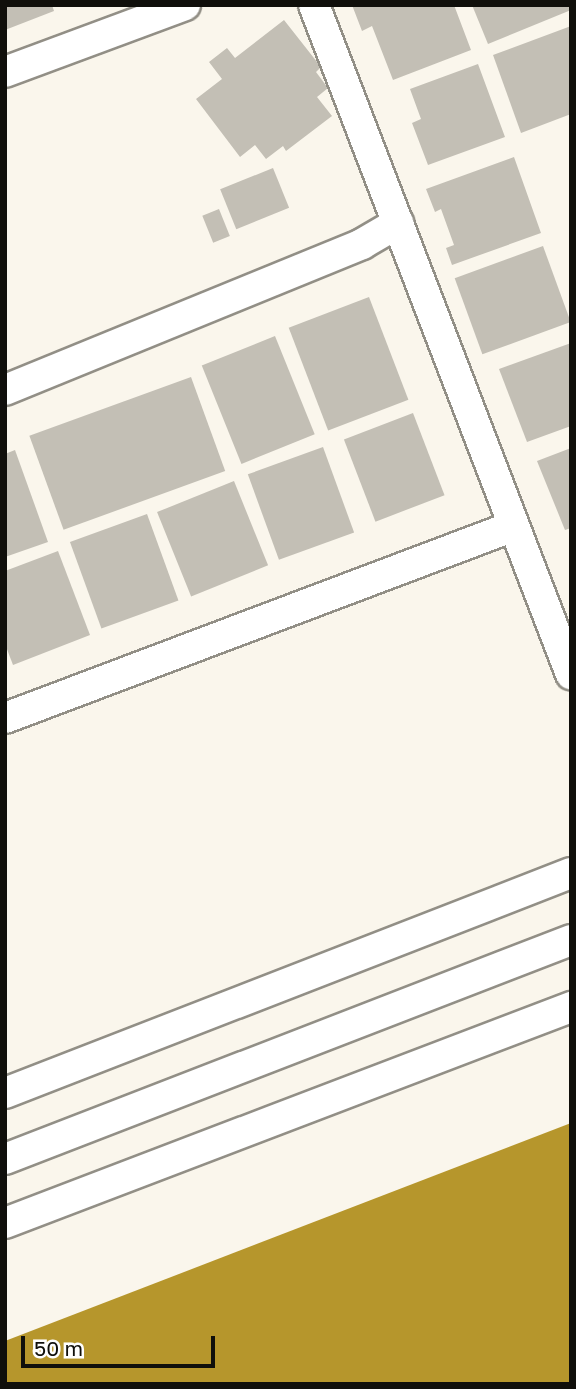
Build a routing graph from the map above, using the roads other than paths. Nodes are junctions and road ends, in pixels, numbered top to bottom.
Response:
1 (185, 5) edge
2 (314, 5) edge
3 (5, 72) edge
4 (398, 223) junction
5 (5, 390) edge
6 (514, 526) junction
7 (571, 674) edge
8 (5, 718) edge
9 (571, 873) edge
10 (571, 940) edge
11 (571, 1007) edge
12 (5, 1093) edge
13 (5, 1159) edge
14 (5, 1223) edge

1 - 3 street
2 - 4 street
4 - 5 street
4 - 6 street
6 - 7 street
6 - 8 street
9 - 12 street
10 - 13 street
11 - 14 street

